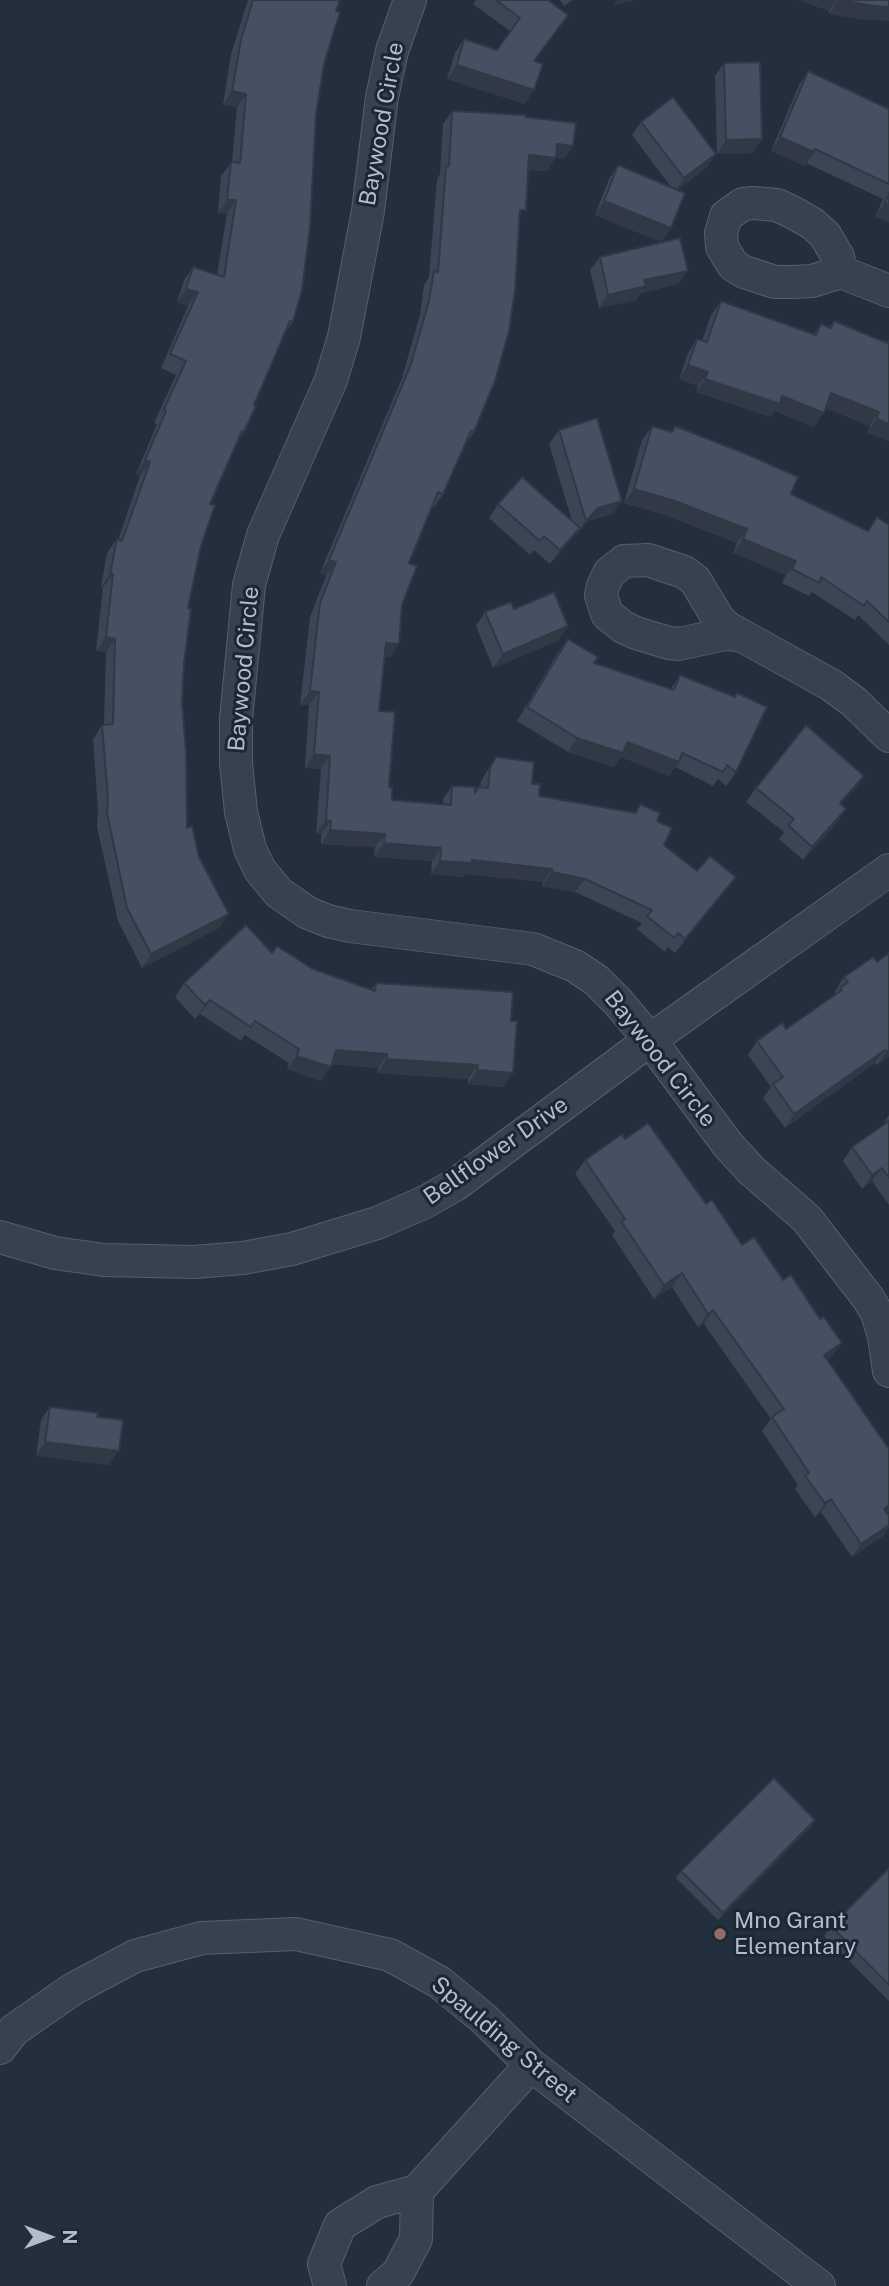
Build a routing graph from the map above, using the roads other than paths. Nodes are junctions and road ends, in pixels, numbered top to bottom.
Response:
1 (410, 0) edge
2 (841, 272) dead end
3 (889, 291) edge
4 (738, 635) dead end
5 (889, 736) edge
6 (889, 870) edge
7 (650, 1041) junction
8 (0, 1237) edge
9 (882, 1297) edge
10 (889, 1371) edge
11 (0, 2048) edge
12 (531, 2065) junction
13 (418, 2191) junction
14 (330, 2286) edge
15 (383, 2286) edge
16 (819, 2286) edge

1 - 7 street, Baywood Circle
2 - 3 street
4 - 5 street
6 - 7 street, Bellflower Drive
7 - 8 street, Bellflower Drive
7 - 9 street, Baywood Circle
9 - 10 street, Baywood Circle
11 - 12 street, Spaulding Street
12 - 13 street
12 - 16 street, Spaulding Street
13 - 14 street
13 - 15 street

